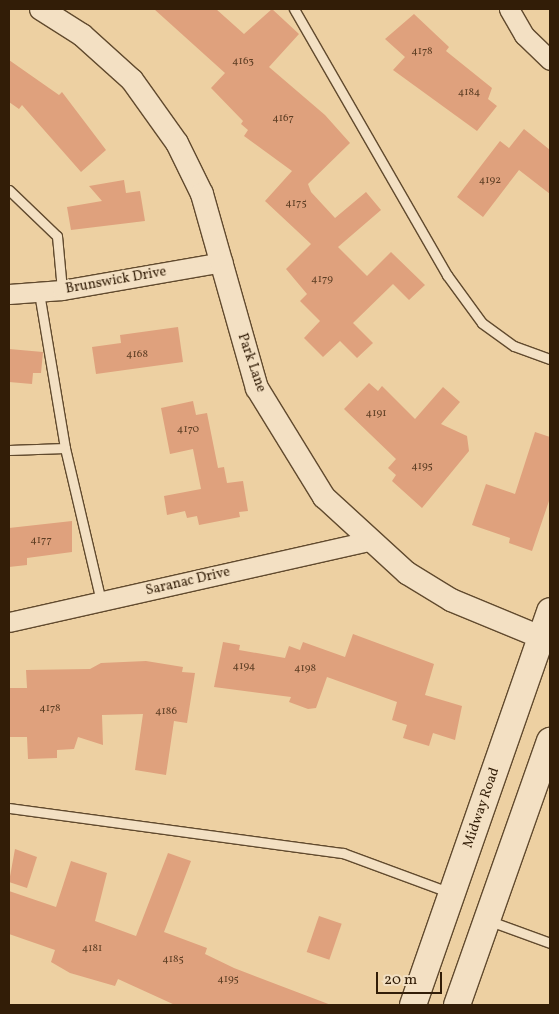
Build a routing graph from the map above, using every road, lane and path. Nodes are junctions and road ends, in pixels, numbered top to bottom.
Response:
1 (41, 9) edge
2 (294, 9) edge
3 (509, 9) edge
4 (550, 60) edge
5 (9, 190) edge
6 (223, 262) junction
7 (62, 290) junction
8 (39, 292) junction
9 (9, 294) edge
10 (550, 358) edge
11 (66, 448) junction
12 (9, 450) edge
13 (367, 541) junction
14 (101, 602) junction
15 (550, 611) edge
16 (9, 622) edge
17 (546, 640) edge
18 (550, 741) edge
19 (9, 808) edge
20 (452, 894) junction
21 (487, 920) junction
22 (550, 943) edge
23 (414, 1005) edge
24 (457, 1005) edge

1 - 6 street, Park Lane
2 - 10 lane
3 - 4 street
5 - 7 lane
6 - 7 street, Brunswick Drive
6 - 13 street, Park Lane
7 - 8 street, Brunswick Drive
8 - 9 street, Brunswick Drive
8 - 11 lane
11 - 12 lane
11 - 14 lane
13 - 14 street, Saranac Drive
13 - 17 street, Park Lane
14 - 16 street, Saranac Drive
15 - 17 main road, Midway Road
17 - 20 main road, Midway Road
18 - 21 main road
19 - 20 lane
20 - 23 main road, Midway Road
21 - 22 lane
21 - 24 main road

